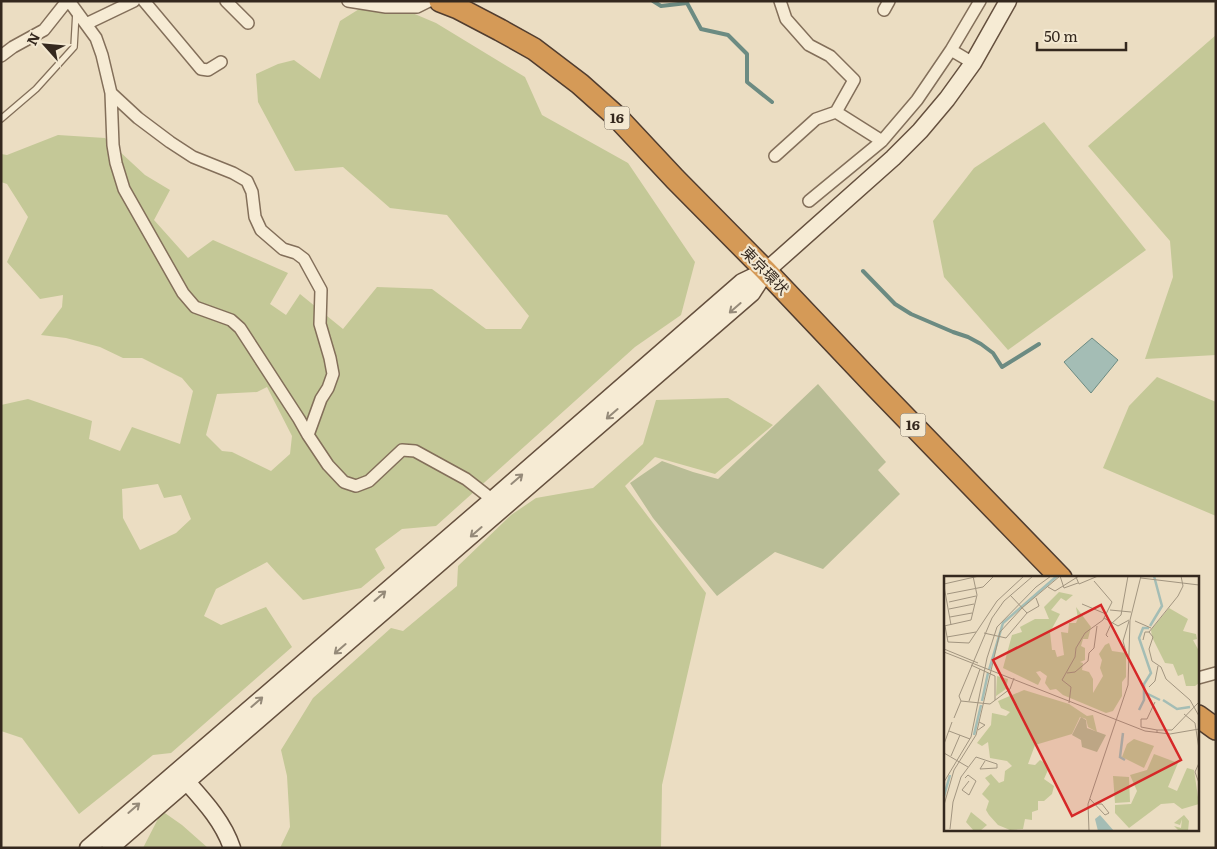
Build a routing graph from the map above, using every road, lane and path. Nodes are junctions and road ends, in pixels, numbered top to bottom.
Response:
1 (134, 1) edge
2 (144, 1) edge
3 (226, 1) edge
4 (348, 1) edge
5 (429, 1) edge
6 (440, 1) edge
7 (780, 1) edge
8 (1008, 1) edge
9 (978, 2) edge
10 (71, 4) edge
11 (248, 23) dead end
12 (86, 24) junction
13 (951, 50) junction
14 (1, 56) edge
15 (221, 62) dead end
16 (973, 63) junction
17 (111, 94) junction
18 (836, 112) junction
19 (1, 120) edge
20 (882, 140) junction
21 (774, 156) dead end
22 (809, 201) dead end
23 (766, 271) junction
24 (308, 435) junction
25 (498, 504) junction
26 (1059, 576) edge
27 (1216, 673) edge
28 (1200, 677) edge
29 (1200, 717) edge
30 (1216, 729) edge
31 (182, 776) junction
32 (98, 845) edge
33 (232, 848) edge

1 - 12 street
2 - 15 street
3 - 11 street
4 - 5 street
6 - 23 highway, 東京環状 / 16
7 - 18 street
8 - 16 street
9 - 13 street
10 - 12 street
10 - 14 street
10 - 19 lane
12 - 17 street
13 - 16 street
13 - 20 street
16 - 23 street
17 - 24 street
17 - 24 street
18 - 20 street
18 - 21 street
20 - 22 street
23 - 25 street
23 - 26 highway, 東京環状 / 16
24 - 25 street
25 - 31 street
27 - 28 street
29 - 30 highway
31 - 32 street
31 - 33 street

